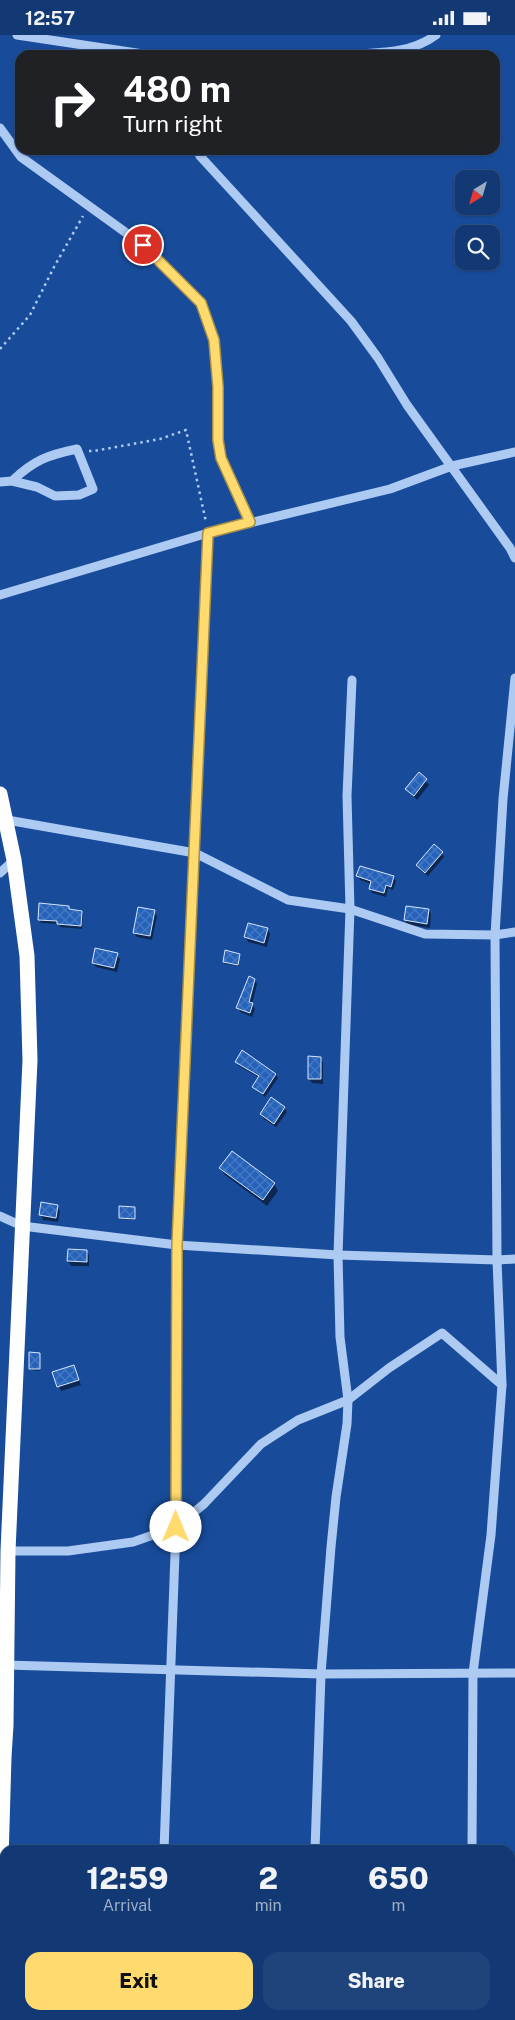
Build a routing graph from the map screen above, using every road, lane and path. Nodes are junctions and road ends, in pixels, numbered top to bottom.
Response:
1 (17, 35) edge
2 (436, 35) edge
3 (117, 50) edge
4 (407, 50) edge
5 (0, 128) edge
6 (15, 149) edge
7 (20, 155) edge
8 (200, 155) edge
9 (89, 206) junction
10 (0, 349) edge
11 (77, 449) junction
12 (515, 452) edge
13 (452, 466) junction
14 (12, 481) junction
15 (0, 482) edge
16 (250, 522) junction
17 (208, 533) junction
18 (515, 558) edge
19 (0, 595) edge
20 (515, 678) edge
21 (352, 680) dead end
22 (0, 794) edge
23 (7, 820) junction
24 (195, 853) junction
25 (14, 860) junction
26 (0, 873) edge
27 (350, 909) junction
28 (515, 932) edge
29 (496, 935) junction
30 (0, 1216) edge
31 (22, 1226) junction
32 (177, 1245) junction
33 (338, 1255) junction
34 (515, 1259) edge
35 (498, 1260) junction
36 (502, 1385) junction
37 (348, 1400) junction
38 (176, 1527) junction
39 (8, 1551) junction
40 (6, 1665) junction
41 (171, 1669) junction
42 (473, 1673) junction
43 (515, 1673) edge
44 (321, 1674) junction
45 (3, 1723) edge
46 (2, 1759) edge
47 (1, 1845) edge
48 (164, 1845) edge
49 (315, 1845) edge
50 (472, 1845) edge

1 - 3 street
2 - 4 street
5 - 6 street
7 - 9 street
8 - 13 street
9 - 10 path
9 - 16 street
11 - 14 street
11 - 14 street
11 - 17 path
12 - 13 street
13 - 16 street
13 - 18 street
14 - 15 street
16 - 17 street
17 - 19 street
17 - 24 street
20 - 29 street
21 - 27 street
22 - 23 highway
23 - 24 street
23 - 25 highway
24 - 27 street
24 - 32 street
25 - 26 street
25 - 31 highway
27 - 29 street
27 - 33 street
28 - 29 street
29 - 35 street
30 - 31 street
31 - 32 street
31 - 39 highway
32 - 33 street
32 - 38 street
33 - 35 street
33 - 37 street
34 - 35 street
35 - 36 street
36 - 37 street
36 - 42 street
37 - 38 street
37 - 44 street
38 - 39 street
38 - 41 street
39 - 40 highway
40 - 41 street
40 - 45 highway
41 - 44 street
41 - 48 street
42 - 43 street
42 - 44 street
42 - 50 street
44 - 49 street
45 - 46 highway
46 - 47 highway

